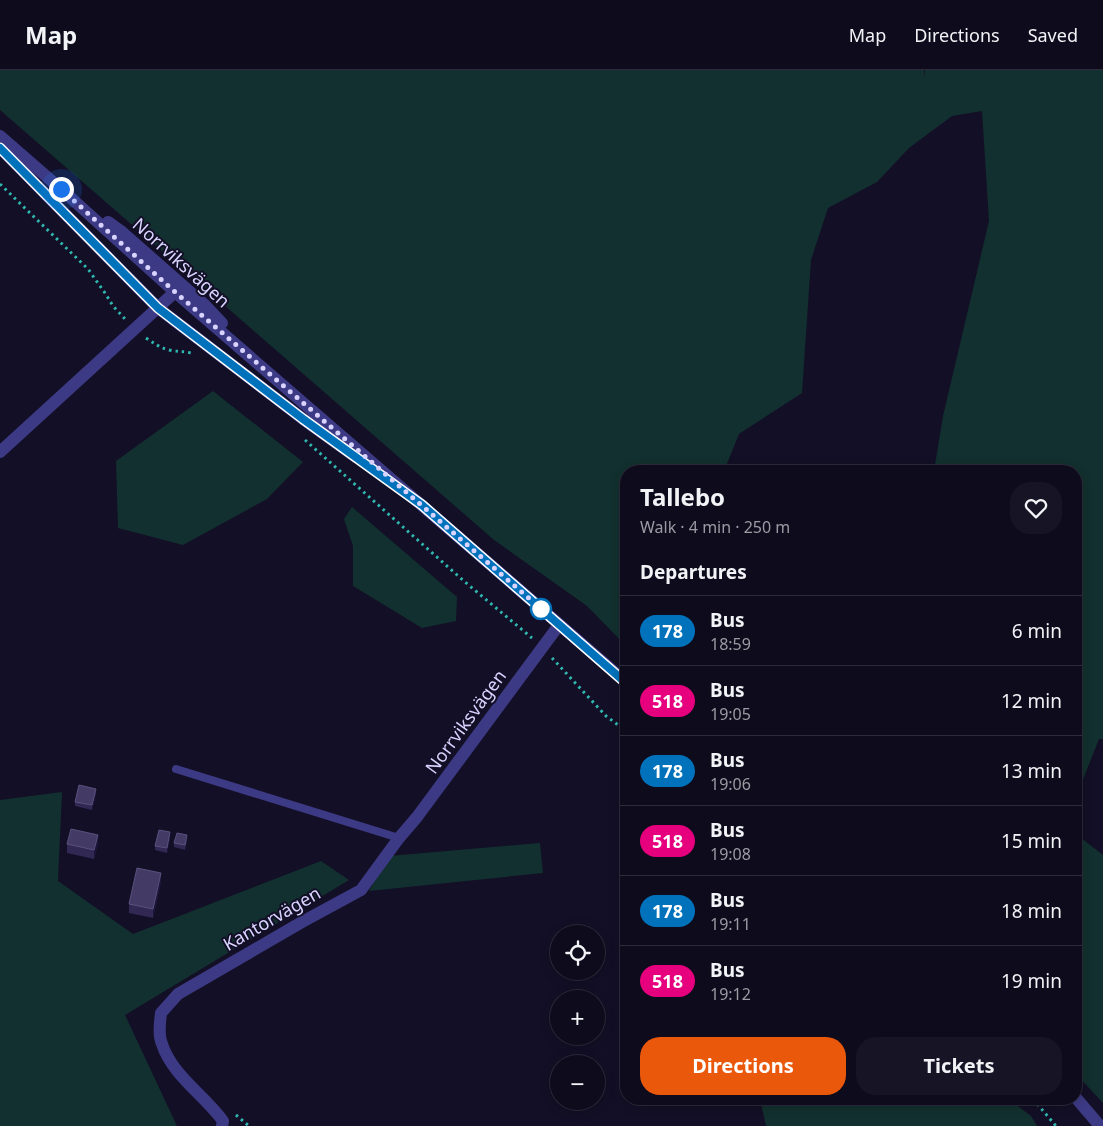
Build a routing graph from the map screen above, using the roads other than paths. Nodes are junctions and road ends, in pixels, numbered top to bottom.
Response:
1 (0, 136) edge
2 (0, 148) edge
3 (61, 189) junction
4 (175, 292) junction
5 (158, 308) junction
6 (269, 373) junction
7 (0, 452) edge
8 (422, 505) junction
9 (559, 625) junction
10 (620, 677) edge
11 (176, 769) dead end
12 (399, 838) junction
13 (1082, 1105) edge
14 (222, 1126) edge
15 (1100, 1126) edge

1 - 3 street, Norrviksvägen
2 - 5 street, Norrviksvägen
3 - 4 street, Norrviksvägen
3 - 6 street, Norrviksvägen
4 - 5 street, Norrviksvägen
4 - 6 street, Norrviksvägen
5 - 7 street, Norrviksvägen
5 - 8 street, Norrviksvägen
6 - 8 street, Norrviksvägen
8 - 9 street, Norrviksvägen
9 - 10 street, Norrviksvägen
9 - 12 street, Norrviksvägen
11 - 12 lane
12 - 14 street, Kantorvägen
13 - 15 street

